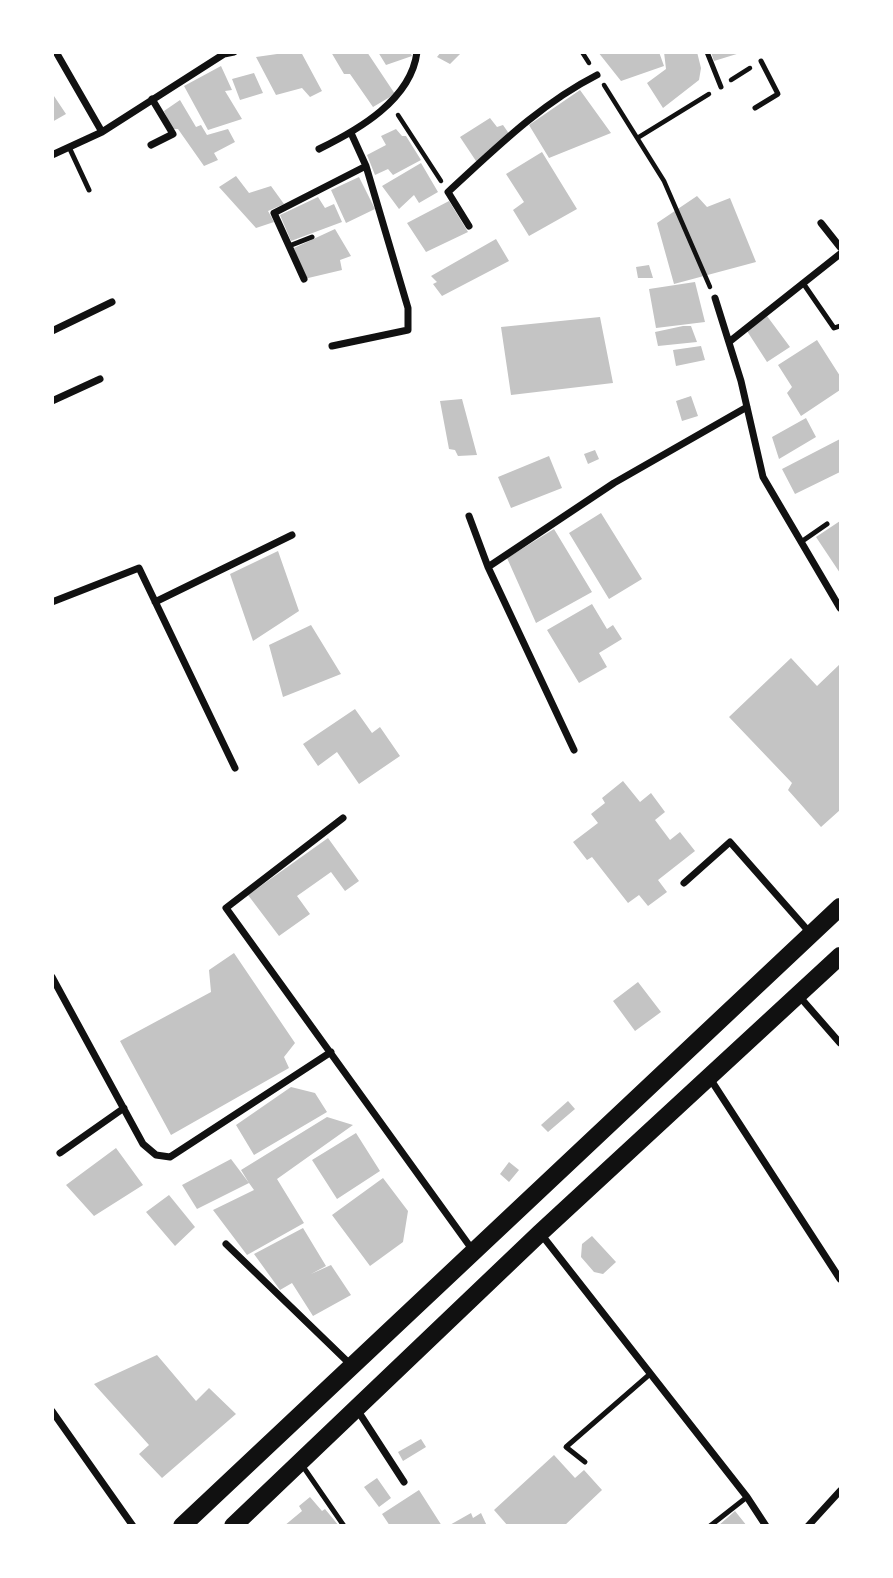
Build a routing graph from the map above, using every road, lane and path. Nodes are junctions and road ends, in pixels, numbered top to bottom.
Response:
1 (55, 52) edge
2 (234, 52) edge
3 (417, 52) edge
4 (582, 52) edge
5 (707, 52) edge
6 (761, 61) dead end
7 (597, 75) junction
8 (721, 87) dead end
9 (152, 99) junction
10 (390, 102) junction
11 (755, 108) dead end
12 (102, 132) junction
13 (351, 134) junction
14 (151, 145) dead end
15 (69, 147) junction
16 (319, 149) dead end
17 (52, 155) edge
18 (366, 166) junction
19 (89, 190) dead end
20 (448, 192) junction
21 (821, 223) dead end
22 (469, 226) dead end
23 (312, 237) dead end
24 (289, 246) junction
25 (841, 247) edge
26 (841, 254) edge
27 (304, 279) dead end
28 (803, 283) junction
29 (715, 298) joint
30 (112, 302) dead end
31 (841, 326) edge
32 (52, 331) edge
33 (729, 342) junction
34 (332, 346) dead end
35 (100, 379) dead end
36 (52, 401) edge
37 (747, 407) junction
38 (468, 516) dead end
39 (827, 524) dead end
40 (292, 535) dead end
41 (800, 543) junction
42 (488, 567) junction
43 (155, 601) junction
44 (52, 602) edge
45 (841, 608) edge
46 (574, 750) dead end
47 (235, 768) dead end
48 (343, 818) dead end
49 (684, 883) dead end
50 (841, 907) edge
51 (811, 934) junction
52 (841, 956) edge
53 (52, 978) edge
54 (798, 995) junction
55 (841, 1043) edge
56 (331, 1052) junction
57 (708, 1076) junction
58 (124, 1108) junction
59 (60, 1153) dead end
60 (540, 1233) junction
61 (226, 1244) dead end
62 (474, 1252) junction
63 (841, 1279) edge
64 (352, 1367) junction
65 (650, 1374) junction
66 (356, 1407) junction
67 (52, 1411) edge
68 (299, 1461) junction
69 (585, 1462) dead end
70 (404, 1482) dead end
71 (841, 1491) edge
72 (747, 1496) junction
73 (133, 1525) edge
74 (182, 1525) edge
75 (233, 1525) edge
76 (344, 1525) edge
77 (710, 1525) edge
78 (766, 1525) edge
79 (808, 1525) edge

1 - 12 street
2 - 9 street
3 - 10 street
4 - 7 path
5 - 8 lane
6 - 11 lane
7 - 20 street
7 - 29 path
9 - 12 street
9 - 14 street
10 - 13 street
10 - 20 path
12 - 15 street
13 - 16 street
13 - 18 street
15 - 17 street
15 - 19 lane
18 - 24 street
18 - 34 street
20 - 22 street
21 - 25 street
23 - 24 lane
24 - 27 street
26 - 28 street
28 - 31 lane
28 - 33 street
29 - 33 street
30 - 32 street
33 - 37 street
35 - 36 street
37 - 41 street
37 - 42 street
38 - 42 street
39 - 41 lane
40 - 43 street
41 - 45 street
42 - 46 street
43 - 44 street
43 - 47 street
48 - 56 street
49 - 51 street
50 - 51 main road
51 - 62 main road
52 - 54 main road
53 - 58 street
54 - 55 street
54 - 57 main road
56 - 58 street
56 - 62 street
57 - 60 main road
57 - 63 street
58 - 59 street
60 - 65 street
60 - 66 main road
61 - 64 street
62 - 64 main road
64 - 74 main road
65 - 69 lane
65 - 72 street
66 - 68 main road
66 - 70 street
67 - 73 street
68 - 75 main road
68 - 76 lane
71 - 79 street
72 - 77 lane
72 - 78 street

